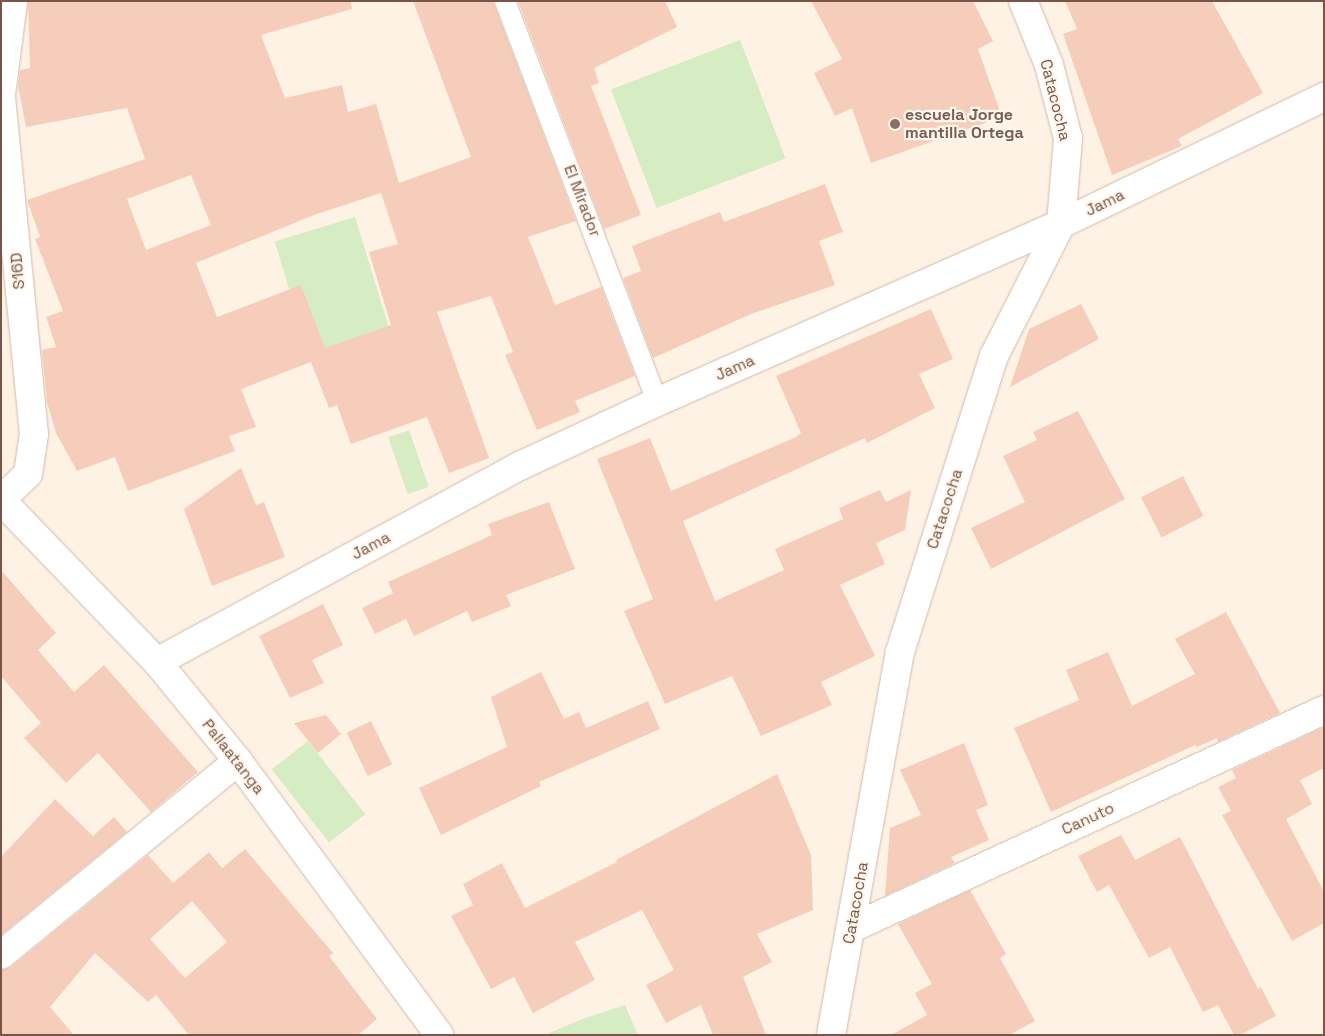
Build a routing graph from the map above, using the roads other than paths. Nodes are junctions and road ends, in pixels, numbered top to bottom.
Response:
1 (13, 1) edge
2 (505, 1) edge
3 (1023, 1) edge
4 (1, 95) edge
5 (1324, 97) edge
6 (1061, 224) junction
7 (657, 402) junction
8 (1, 500) edge
9 (157, 662) junction
10 (1324, 710) edge
11 (238, 762) junction
12 (852, 928) junction
13 (1, 955) edge
14 (438, 1035) edge
15 (831, 1035) edge

1 - 4 street, S16D
2 - 7 lane, El Mirador
3 - 6 street, Catacocha
4 - 8 street, S16D
5 - 6 street, Jama
6 - 7 street, Jama
6 - 12 street, Catacocha
7 - 9 street, Jama
8 - 9 street, Pallaatanga
9 - 11 street, Pallaatanga
10 - 12 street, Canuto
11 - 13 street
11 - 14 street, Pallaatanga
12 - 15 street, Catacocha

